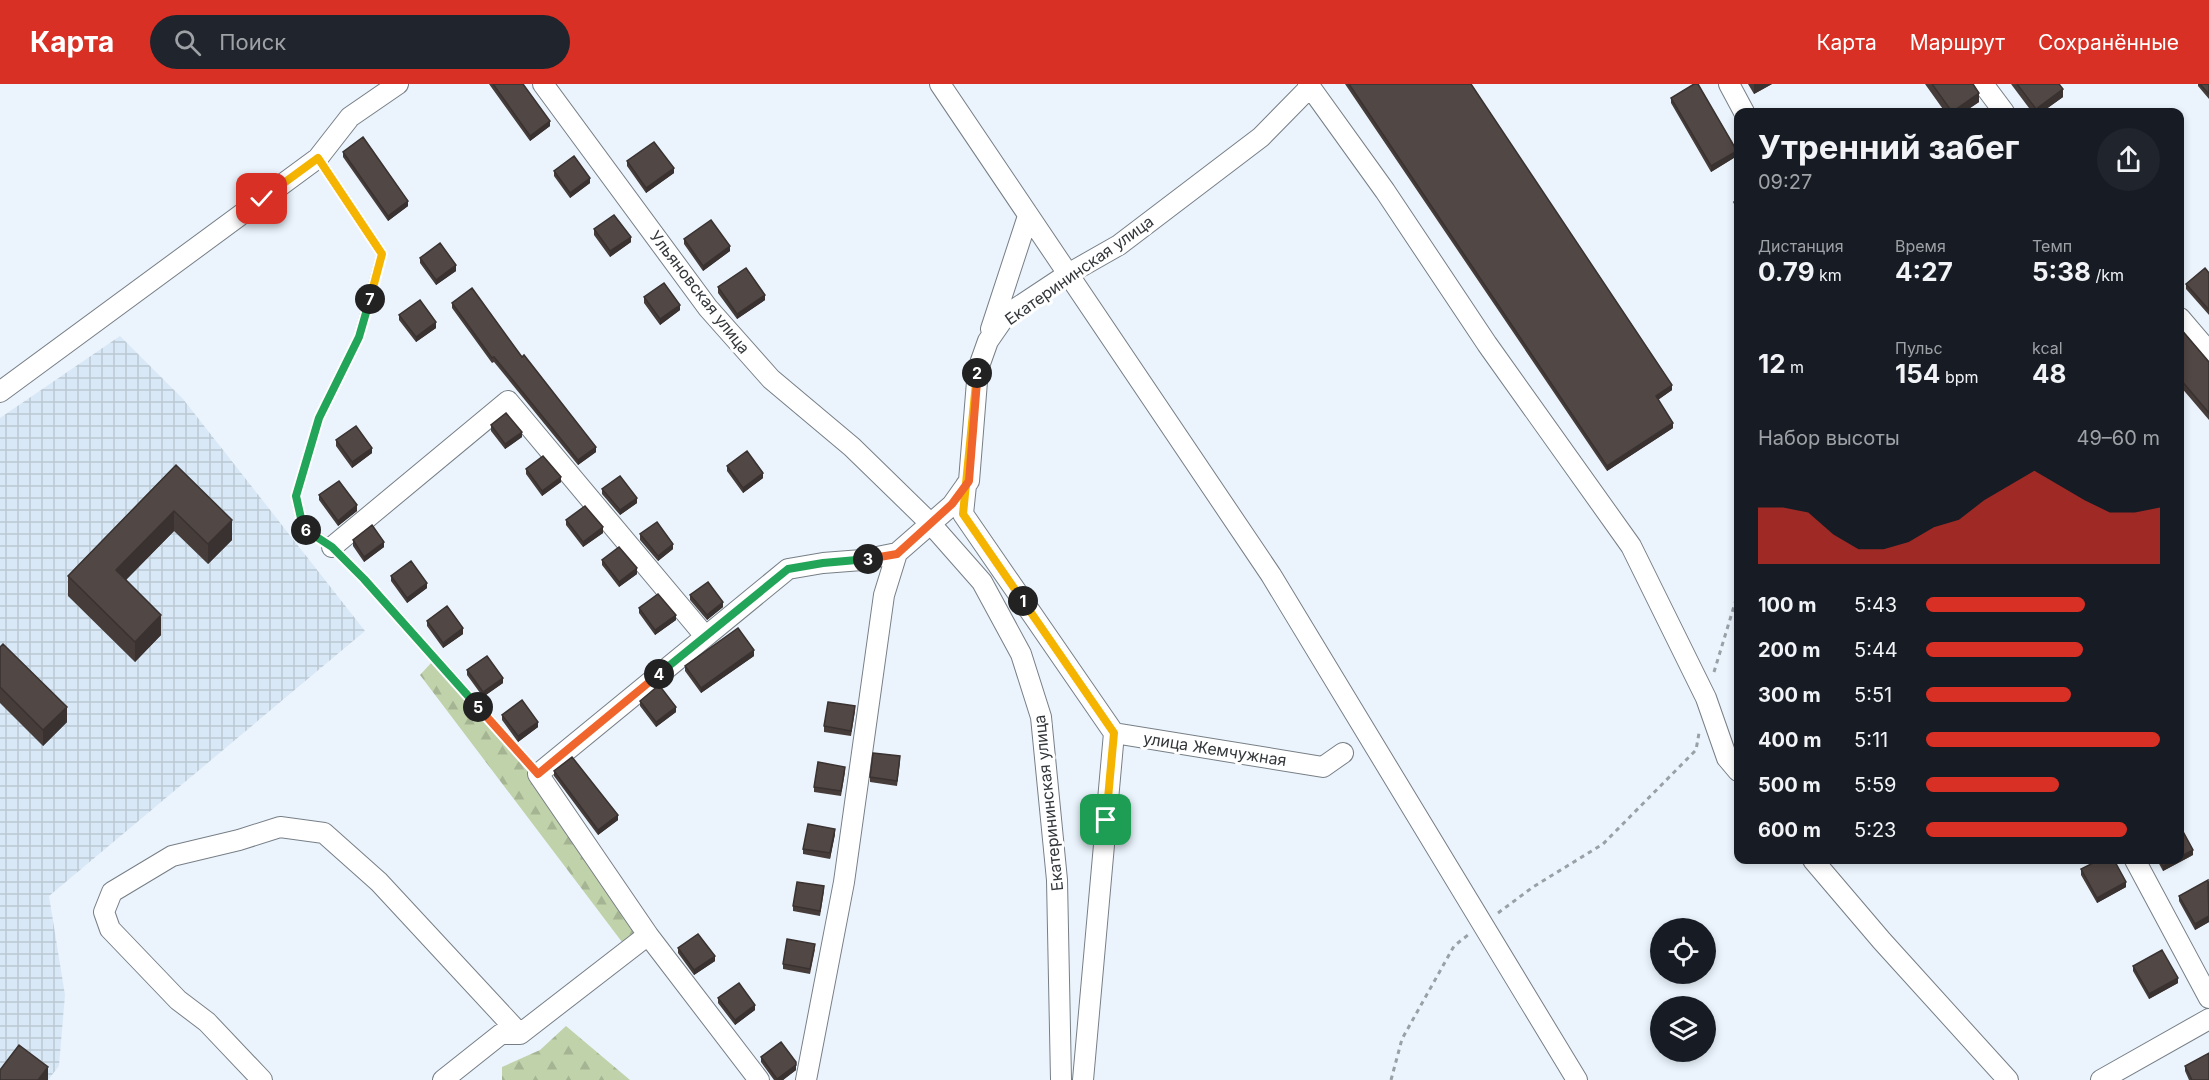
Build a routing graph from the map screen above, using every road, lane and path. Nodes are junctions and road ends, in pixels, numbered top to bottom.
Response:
1 (398, 84) edge
2 (543, 84) edge
3 (940, 84) edge
4 (1729, 84) edge
5 (1983, 84) edge
6 (1310, 85) edge
7 (1742, 108) edge
8 (2001, 108) edge
9 (318, 158) junction
10 (1028, 216) junction
11 (1068, 274) junction
12 (2184, 323) edge
13 (2209, 352) edge
14 (978, 369) junction
15 (0, 392) edge
16 (930, 523) junction
17 (332, 547) junction
18 (897, 554) junction
19 (982, 582) joint
20 (1734, 606) edge
21 (705, 636) junction
22 (1706, 698) junction
23 (1700, 729) dead end
24 (1114, 733) junction
25 (1343, 753) dead end
26 (1734, 766) edge
27 (538, 774) junction
28 (1816, 864) edge
29 (2137, 864) edge
30 (1483, 924) junction
31 (648, 935) junction
32 (2209, 998) edge
33 (2209, 1018) edge
34 (520, 1034) junction
35 (262, 1080) edge
36 (442, 1080) edge
37 (759, 1080) edge
38 (806, 1080) edge
39 (1061, 1080) edge
40 (1083, 1080) edge
41 (1391, 1080) edge
42 (1577, 1080) edge
43 (2008, 1080) edge
44 (2101, 1080) edge

1 - 9 street
2 - 16 street, Ульяновская улица
3 - 10 street
4 - 7 street
5 - 8 street
6 - 11 street, Екатерининская улица
6 - 22 street
9 - 15 street
9 - 17 lane
10 - 11 street
10 - 14 street
11 - 14 street, Екатерининская улица
11 - 30 street
12 - 13 street
14 - 16 street, Екатерининская улица
14 - 24 street
16 - 18 street, Екатерининская улица
16 - 19 street, Ульяновская улица
17 - 21 street
17 - 27 lane
18 - 21 street
18 - 38 street
19 - 39 street, Екатерининская улица
20 - 22 path
21 - 27 street
22 - 26 street
23 - 30 path
24 - 25 street, улица Жемчужная
24 - 40 street
27 - 31 street
28 - 43 street
29 - 32 street
30 - 41 path
30 - 42 street
31 - 34 street
31 - 37 street
33 - 44 street
34 - 35 street
34 - 36 street

